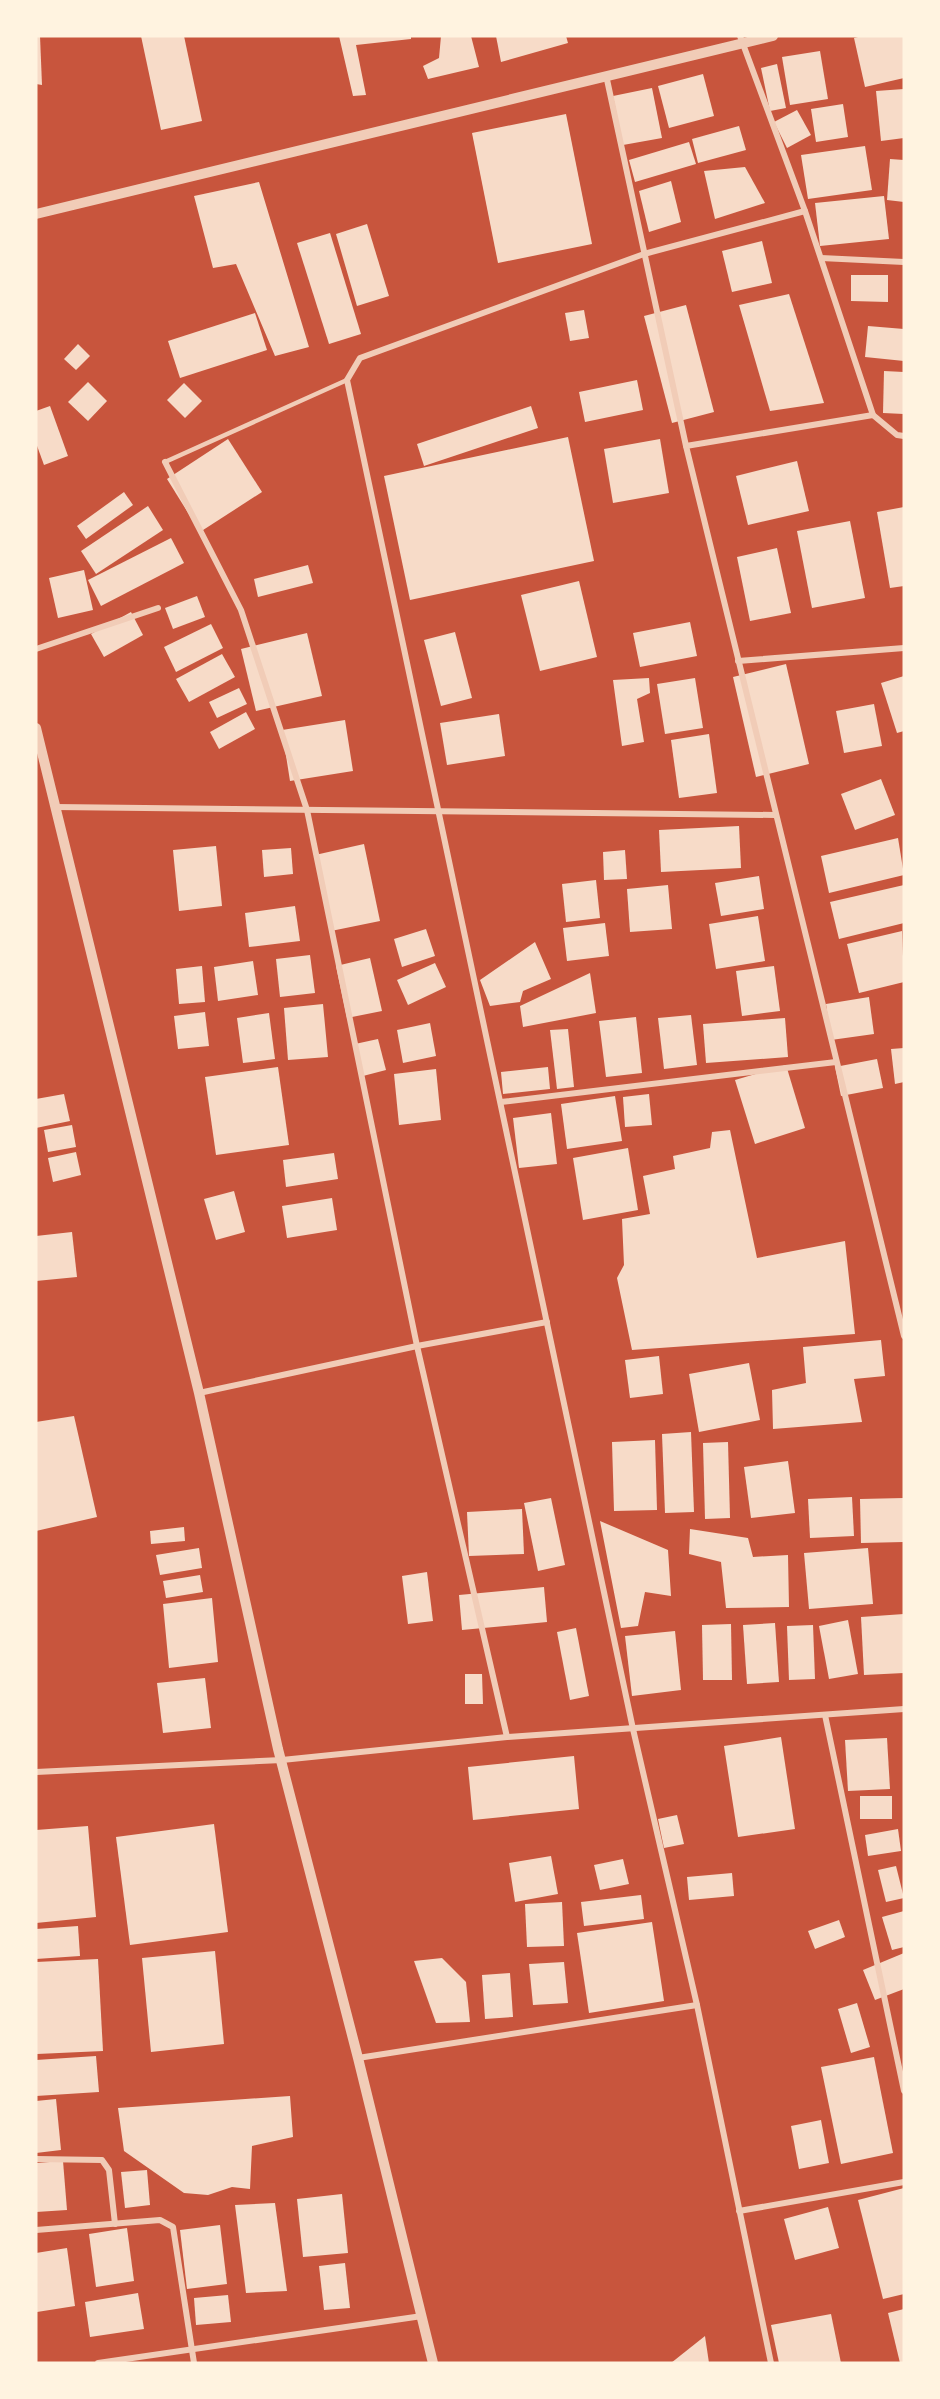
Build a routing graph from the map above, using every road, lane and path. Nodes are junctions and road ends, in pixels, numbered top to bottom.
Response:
1 (772, 36) edge
2 (741, 40) edge
3 (606, 75) junction
4 (805, 211) junction
5 (36, 214) edge
6 (644, 254) junction
7 (821, 258) junction
8 (904, 262) edge
9 (347, 380) junction
10 (873, 415) junction
11 (904, 436) edge
12 (686, 446) junction
13 (165, 462) joint
14 (158, 608) dead end
15 (904, 648) edge
16 (36, 649) edge
17 (738, 661) junction
18 (36, 728) edge
19 (55, 807) junction
20 (307, 810) junction
21 (438, 811) junction
22 (775, 815) junction
23 (836, 1062) junction
24 (501, 1102) junction
25 (547, 1322) junction
26 (904, 1336) edge
27 (417, 1346) junction
28 (199, 1394) junction
29 (904, 1709) edge
30 (825, 1715) junction
31 (633, 1729) junction
32 (507, 1737) junction
33 (282, 1760) junction
34 (36, 1772) edge
35 (697, 2005) junction
36 (358, 2058) junction
37 (904, 2091) edge
38 (36, 2159) edge
39 (904, 2182) edge
40 (739, 2211) junction
41 (115, 2224) junction
42 (36, 2230) edge
43 (422, 2316) junction
44 (192, 2350) junction
45 (98, 2363) edge
46 (194, 2363) edge
47 (433, 2363) edge
48 (771, 2363) edge

1 - 2 street
2 - 3 street
2 - 4 street
3 - 5 street
3 - 6 street
4 - 6 street
4 - 7 street
6 - 9 street
6 - 12 street
7 - 8 street
7 - 10 street
9 - 13 lane
9 - 21 street
10 - 11 street
10 - 12 street
12 - 17 street
13 - 20 street
14 - 16 street
15 - 17 street
17 - 22 street
18 - 19 street
19 - 20 street
19 - 28 street
20 - 21 street
20 - 27 street
21 - 22 street
21 - 24 street
22 - 23 street
23 - 24 street
23 - 26 street
24 - 25 street
25 - 27 street
25 - 31 street
27 - 28 street
27 - 32 street
28 - 33 street
29 - 30 street
30 - 31 street
30 - 37 street
31 - 32 street
31 - 35 street
32 - 33 street
33 - 34 street
33 - 36 street
35 - 36 street
35 - 40 street
36 - 43 street
38 - 41 street
39 - 40 street
40 - 48 street
41 - 42 street
41 - 44 street
43 - 44 street
43 - 47 street
44 - 45 street
44 - 46 street

